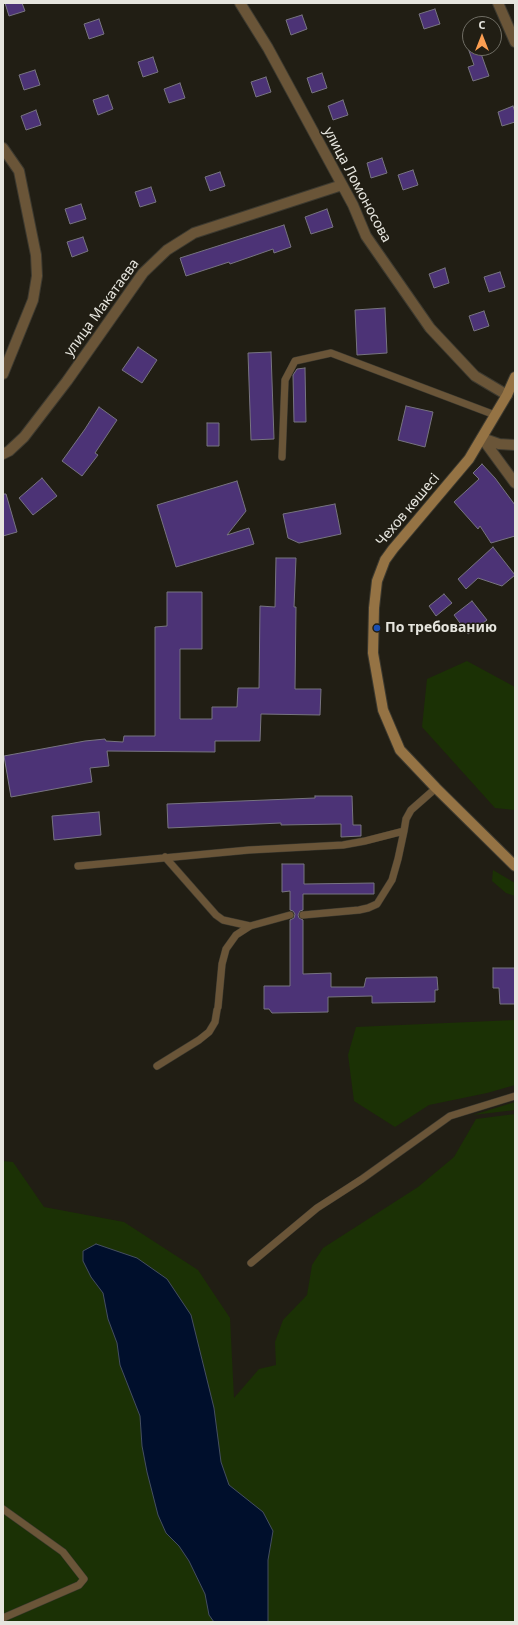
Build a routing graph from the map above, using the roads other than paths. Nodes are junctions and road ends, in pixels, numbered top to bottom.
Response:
1 (240, 3) edge
2 (498, 3) edge
3 (515, 42) edge
4 (3, 148) edge
5 (342, 185) junction
6 (3, 374) edge
7 (515, 377) edge
8 (507, 395) junction
9 (495, 414) junction
10 (482, 438) junction
11 (515, 445) edge
12 (3, 454) edge
13 (282, 457) dead end
14 (515, 483) edge
15 (436, 788) junction
16 (404, 831) junction
17 (165, 857) junction
18 (78, 866) dead end
19 (515, 866) edge
20 (290, 915) dead end
21 (303, 915) dead end
22 (250, 926) junction
23 (157, 1066) dead end
24 (515, 1096) edge
25 (251, 1263) dead end
26 (3, 1508) edge
27 (3, 1618) edge

1 - 5 street, улица Ломоносова
2 - 3 street
4 - 6 street
5 - 8 street, улица Ломоносова
5 - 12 street, улица Макатаева
7 - 8 main road, Чехов көшесі
8 - 9 main road, Чехов көшесі
9 - 10 main road, Чехов көшесі
9 - 13 lane
10 - 11 street
10 - 14 street
10 - 15 main road, Чехов көшесі
15 - 16 lane
15 - 19 main road, Чехов көшесі
16 - 17 lane
16 - 21 lane
17 - 18 lane
17 - 22 lane
20 - 22 lane
22 - 23 lane
24 - 25 lane
26 - 27 lane

